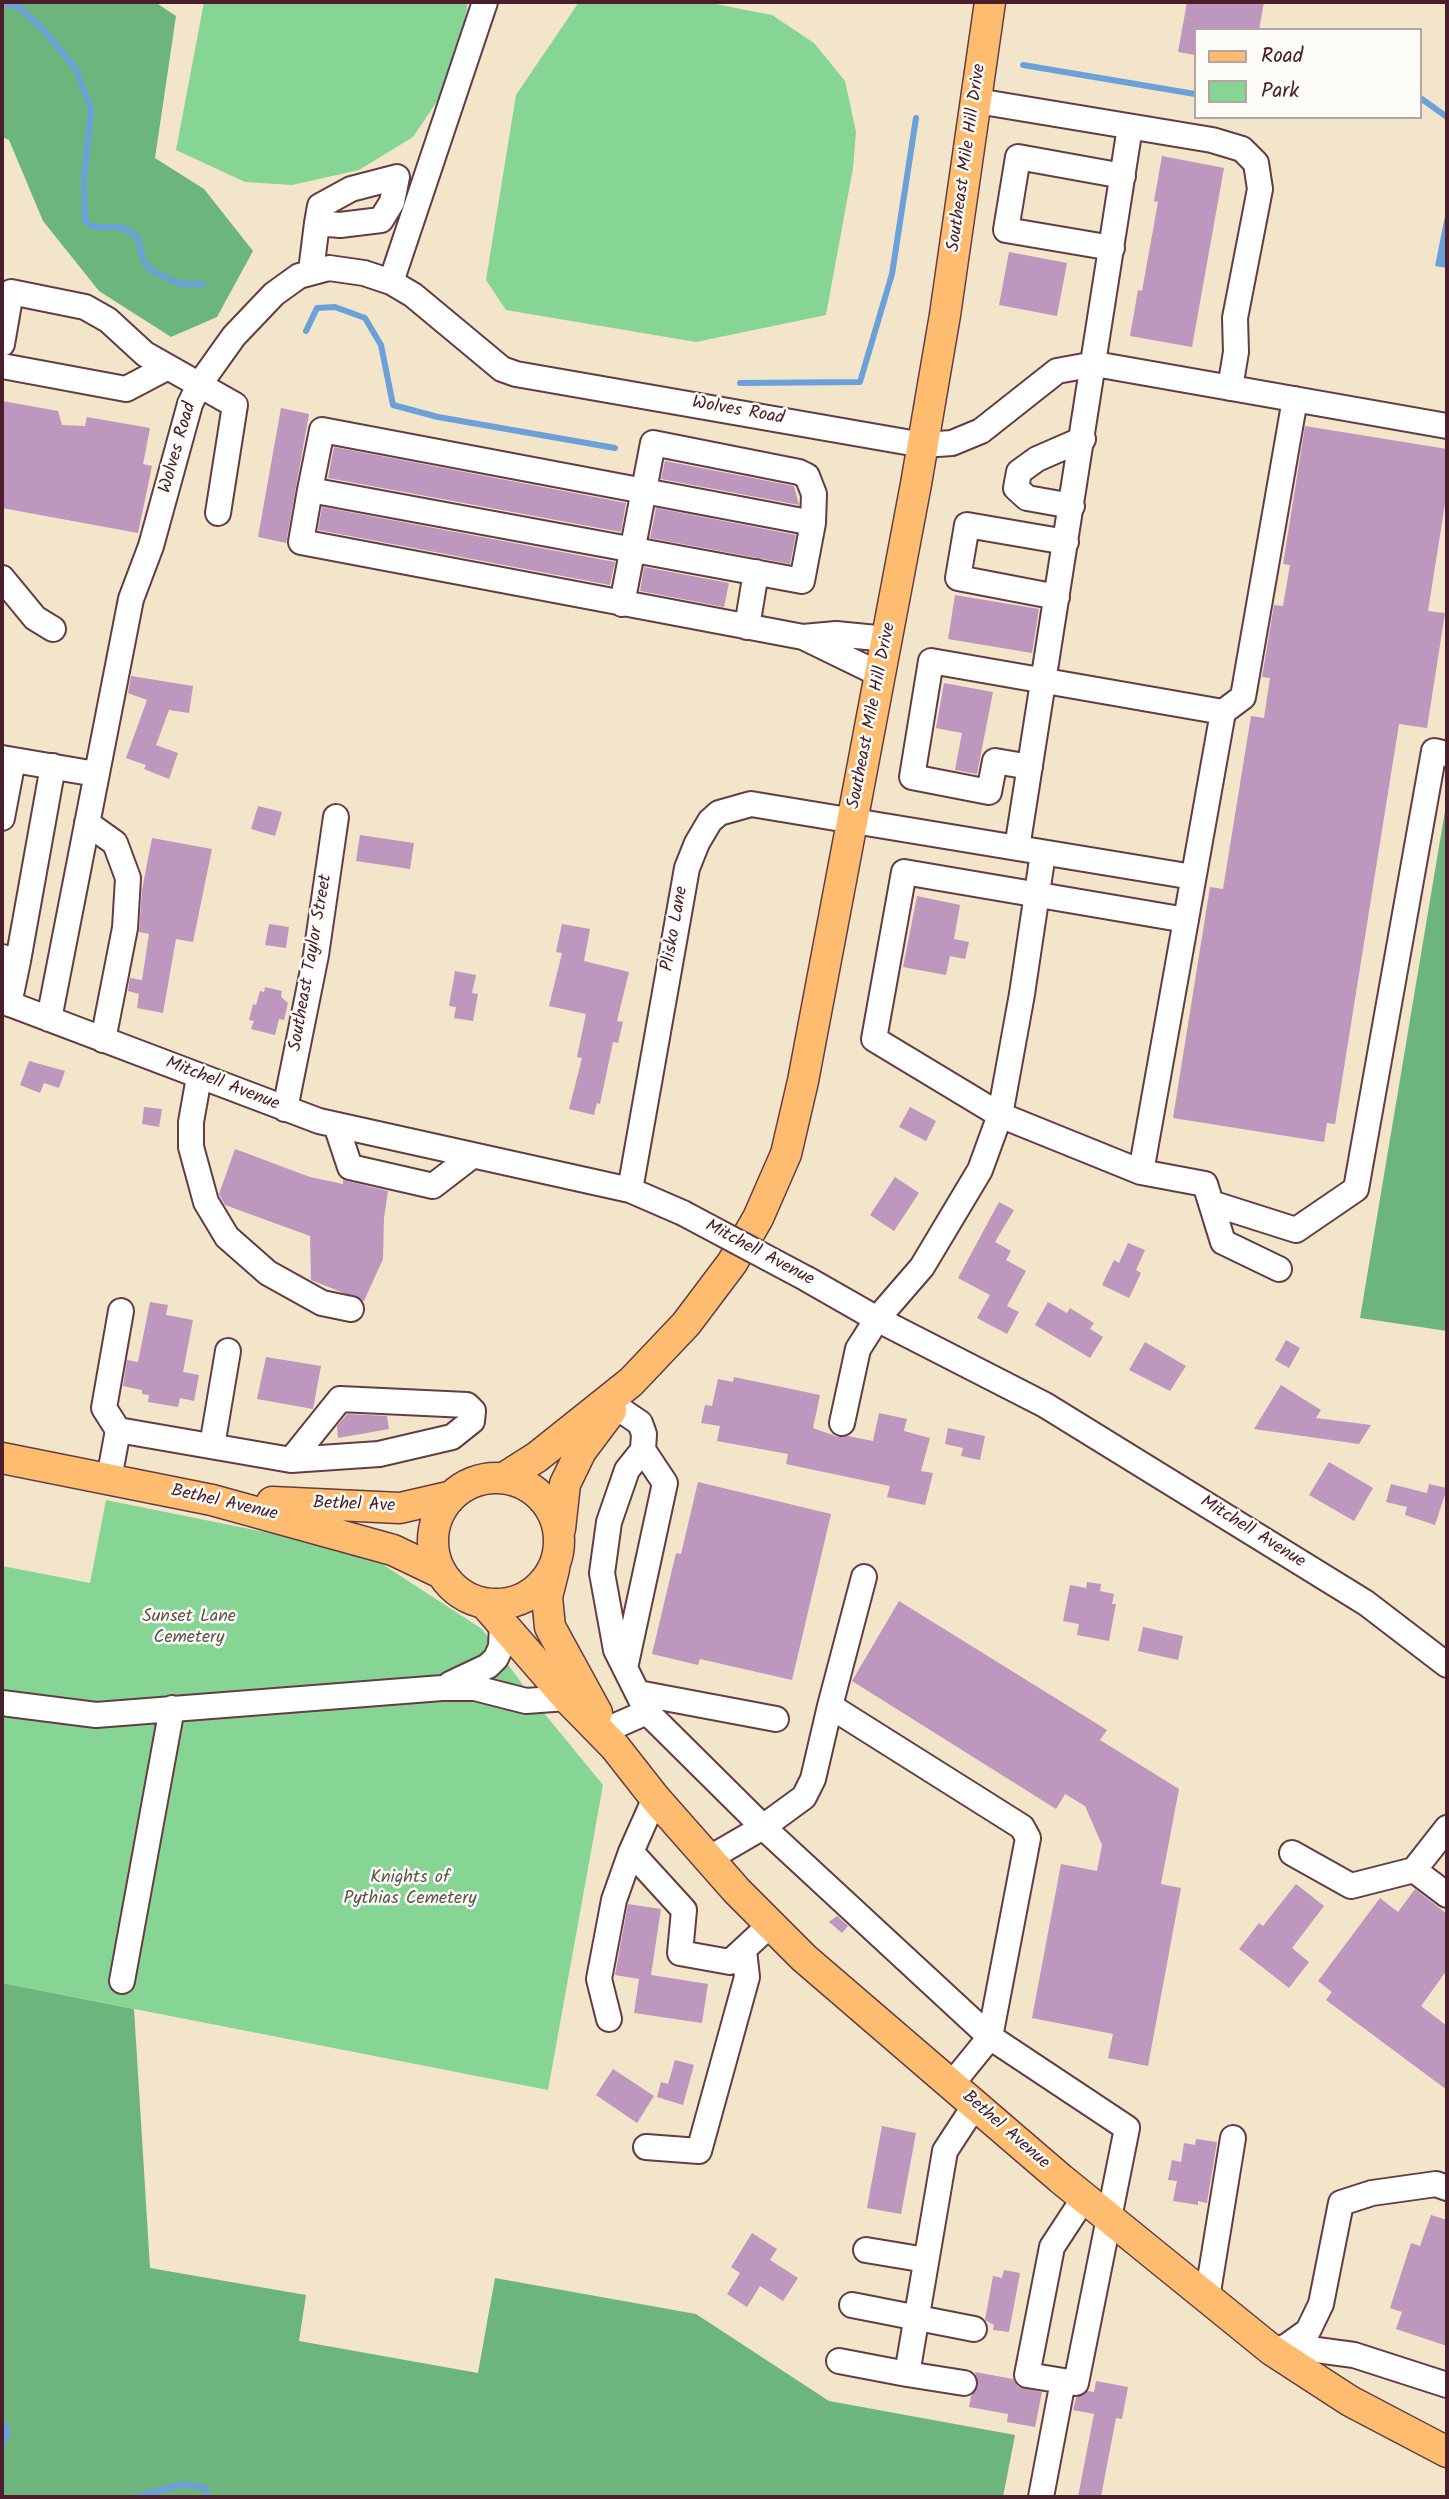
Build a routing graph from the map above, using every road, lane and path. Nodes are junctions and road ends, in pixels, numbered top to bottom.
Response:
1 (485, 2) edge
2 (990, 2) edge
3 (977, 101) junction
4 (1130, 127) junction
5 (1123, 176) junction
6 (317, 223) dead end
7 (1112, 248) junction
8 (311, 271) junction
9 (391, 282) junction
10 (2, 344) edge
11 (1095, 364) junction
12 (2, 366) edge
13 (167, 367) junction
14 (199, 385) junction
15 (1230, 388) junction
16 (1295, 399) junction
17 (1447, 426) edge
18 (1083, 439) junction
19 (923, 445) junction
20 (310, 490) junction
21 (643, 491) junction
22 (1072, 506) junction
23 (218, 513) dead end
24 (813, 523) junction
25 (1066, 542) junction
26 (631, 548) junction
27 (756, 572) junction
28 (2, 578) edge
29 (1057, 597) junction
30 (622, 604) junction
31 (52, 628) dead end
32 (747, 628) junction
33 (803, 637) junction
34 (887, 639) junction
35 (881, 675) junction
36 (1044, 681) junction
37 (1223, 712) junction
38 (1447, 754) edge
39 (7, 759) edge
40 (53, 766) junction
41 (1030, 767) junction
42 (96, 774) junction
43 (336, 817) dead end
44 (2, 818) edge
45 (854, 819) junction
46 (87, 823) junction
47 (1017, 848) junction
48 (1043, 853) junction
49 (1193, 877) junction
50 (1038, 896) junction
51 (1186, 920) junction
52 (10, 959) edge
53 (5, 1002) edge
54 (49, 1019) junction
55 (103, 1040) junction
56 (199, 1077) junction
57 (285, 1109) junction
58 (1000, 1115) junction
59 (336, 1125) junction
60 (472, 1156) junction
61 (1141, 1172) junction
62 (630, 1190) junction
63 (1210, 1203) junction
64 (1279, 1269) dead end
65 (351, 1309) dead end
66 (121, 1311) dead end
67 (877, 1319) junction
68 (228, 1351) dead end
69 (623, 1394) junction
70 (842, 1423) dead end
71 (118, 1430) junction
72 (212, 1446) junction
73 (643, 1450) junction
74 (2, 1458) edge
75 (291, 1461) junction
76 (504, 1478) junction
77 (109, 1479) junction
78 (452, 1496) junction
79 (212, 1500) junction
80 (560, 1537) junction
81 (554, 1566) junction
82 (441, 1573) junction
83 (864, 1577) dead end
84 (493, 1613) junction
85 (1447, 1665) edge
86 (625, 1668) junction
87 (442, 1688) junction
88 (567, 1698) junction
89 (642, 1702) junction
90 (2, 1703) edge
91 (830, 1706) junction
92 (172, 1708) junction
93 (776, 1719) dead end
94 (611, 1739) junction
95 (655, 1798) junction
96 (763, 1827) junction
97 (1447, 1828) edge
98 (631, 1852) junction
99 (1292, 1853) dead end
100 (708, 1859) junction
101 (1414, 1870) junction
102 (1447, 1895) edge
103 (770, 1925) junction
104 (744, 1950) junction
105 (122, 1982) dead end
106 (609, 2019) dead end
107 (990, 2037) junction
108 (951, 2085) junction
109 (975, 2105) junction
110 (1233, 2138) dead end
111 (646, 2147) dead end
112 (1447, 2188) edge
113 (1084, 2198) junction
114 (1108, 2218) junction
115 (866, 2250) dead end
116 (926, 2260) junction
117 (1208, 2298) junction
118 (852, 2305) dead end
119 (917, 2318) junction
120 (974, 2329) dead end
121 (1280, 2348) junction
122 (839, 2361) dead end
123 (908, 2374) junction
124 (1063, 2381) junction
125 (964, 2384) dead end
126 (1447, 2385) edge
127 (1447, 2452) edge
128 (1041, 2497) edge

1 - 9 street
2 - 3 main road, Southeast Mile Hill Drive
3 - 4 street
3 - 19 main road, Southeast Mile Hill Drive
4 - 5 street
4 - 15 street
5 - 7 street
5 - 7 street
6 - 8 street
7 - 11 street
8 - 9 street, Wolves Road
8 - 14 street, Wolves Road
9 - 19 street, Wolves Road
10 - 13 street
11 - 15 street
11 - 18 street
11 - 19 street, Wolves Road
12 - 13 street
13 - 14 street
14 - 23 street
14 - 42 street, Wolves Road
15 - 16 street
16 - 17 street
16 - 37 street
18 - 22 street
18 - 22 street
19 - 34 main road, Southeast Mile Hill Drive
20 - 21 street
20 - 26 street
20 - 30 street
21 - 24 street
21 - 24 street
21 - 26 street
22 - 25 street
24 - 27 street
25 - 29 street
25 - 29 street
26 - 27 street
26 - 30 street
27 - 32 street
28 - 31 street
29 - 36 street
30 - 32 street
32 - 33 street
33 - 34 street
33 - 35 street
34 - 35 main road, Southeast Mile Hill Drive
35 - 45 main road, Southeast Mile Hill Drive
36 - 37 street
36 - 41 street
36 - 41 street
37 - 49 street
38 - 63 street
39 - 40 street
39 - 44 street
40 - 42 street
40 - 52 street
41 - 47 street
42 - 46 street, Wolves Road
43 - 57 street, Southeast Taylor Street
45 - 47 street, Plisko Lane
45 - 62 street, Plisko Lane
45 - 69 main road, Southeast Mile Hill Drive
46 - 54 street, Wolves Road
46 - 55 street
47 - 48 street, Plisko Lane
48 - 49 street, Plisko Lane
48 - 50 street
49 - 51 street
50 - 51 street
50 - 58 street
50 - 58 street
51 - 61 street
52 - 53 street
53 - 54 street, Mitchell Avenue
54 - 55 street, Mitchell Avenue
55 - 56 street, Mitchell Avenue
56 - 57 street, Mitchell Avenue
56 - 65 street
57 - 59 street, Mitchell Avenue
58 - 61 street
58 - 67 street
59 - 60 street, Mitchell Avenue
59 - 60 street
60 - 62 street, Mitchell Avenue
61 - 63 street
62 - 67 street, Mitchell Avenue, bridge
63 - 64 street
66 - 71 street
67 - 70 street
67 - 85 street, Mitchell Avenue
68 - 72 street
69 - 73 street
69 - 76 main road, Southeast Mile Hill Drive
69 - 80 main road, Southeast Mile Hill Drive
71 - 72 street
71 - 77 street
72 - 75 street
73 - 86 street
73 - 86 street
74 - 77 main road, Bethel Avenue
75 - 75 street
76 - 78 main road
76 - 80 main road
77 - 79 main road, Bethel Avenue
78 - 79 main road, Bethel Ave
78 - 82 main road
79 - 82 main road, Bethel Avenue
80 - 81 main road
81 - 84 main road
81 - 94 main road, Bethel Avenue
82 - 84 main road
83 - 91 street
84 - 87 street
84 - 88 main road, Bethel Avenue
86 - 89 street
87 - 88 street
87 - 92 street
88 - 94 main road, Bethel Avenue
89 - 93 street
89 - 94 street
89 - 96 street
90 - 92 street
91 - 96 street
91 - 107 street
92 - 105 street
94 - 95 main road, Bethel Avenue
95 - 98 street
95 - 100 main road, Bethel Avenue
96 - 100 street
96 - 107 street
97 - 101 street
98 - 104 street
98 - 106 street
99 - 101 street
100 - 103 main road, Bethel Avenue
101 - 102 street
103 - 104 street
103 - 108 main road, Bethel Avenue
104 - 111 street
107 - 108 street
107 - 114 street
108 - 109 main road, Bethel Avenue
109 - 113 main road, Bethel Avenue
109 - 116 street
110 - 117 street
112 - 121 street
113 - 114 main road, Bethel Avenue
113 - 124 street
114 - 117 main road, Bethel Avenue
114 - 124 street
115 - 116 street
116 - 119 street
117 - 121 main road, Bethel Avenue
118 - 119 street
119 - 120 street
119 - 123 street
121 - 126 street
121 - 127 main road, Bethel Avenue
122 - 123 street
123 - 125 street
124 - 128 street

